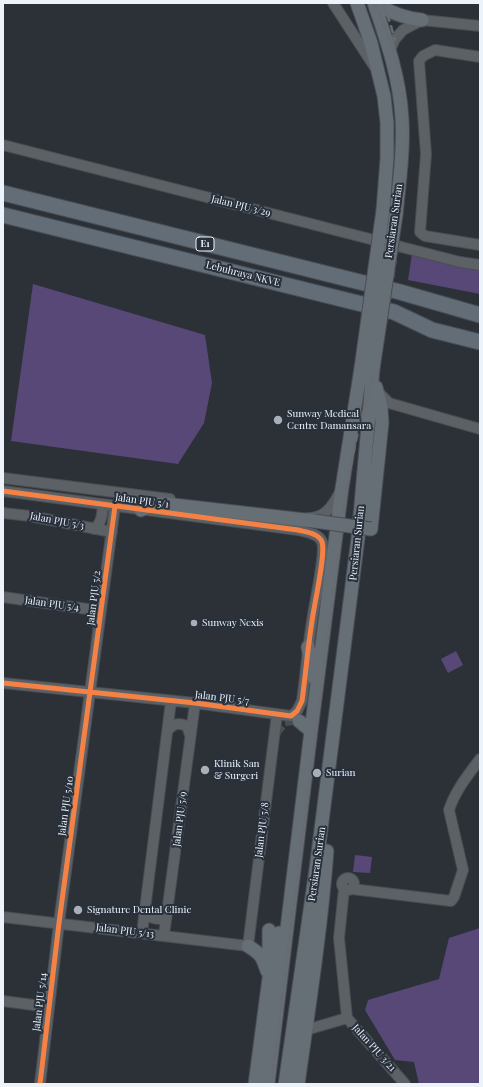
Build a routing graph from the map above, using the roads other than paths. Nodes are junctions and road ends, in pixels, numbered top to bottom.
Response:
1 (333, 3) edge
2 (357, 3) edge
3 (366, 3) edge
4 (374, 3) edge
5 (377, 3) edge
6 (422, 20) junction
7 (480, 26) edge
8 (388, 45) junction
9 (480, 57) edge
10 (378, 72) junction
11 (3, 145) edge
12 (3, 194) edge
13 (3, 215) edge
14 (480, 246) edge
15 (480, 265) edge
16 (480, 315) edge
17 (480, 342) edge
18 (369, 371) junction
19 (377, 391) junction
20 (480, 429) edge
21 (3, 478) edge
22 (342, 488) junction
23 (3, 491) edge
24 (103, 505) junction
25 (115, 506) junction
26 (141, 510) junction
27 (3, 513) edge
28 (312, 518) junction
29 (94, 529) junction
30 (112, 532) junction
31 (308, 533) junction
32 (3, 597) edge
33 (101, 611) junction
34 (308, 647) junction
35 (3, 683) edge
36 (316, 689) junction
37 (91, 692) junction
38 (171, 701) junction
39 (195, 703) junction
40 (277, 714) junction
41 (296, 721) dead end
42 (168, 730) junction
43 (311, 731) junction
44 (190, 735) junction
45 (309, 750) junction
46 (480, 758) edge
47 (329, 770) junction
48 (145, 910) junction
49 (167, 912) junction
50 (3, 917) edge
51 (59, 923) junction
52 (270, 930) dead end
53 (142, 933) junction
54 (164, 935) junction
55 (248, 946) junction
56 (269, 978) junction
57 (3, 1002) edge
58 (49, 1008) junction
59 (347, 1018) junction
60 (306, 1030) junction
61 (40, 1084) edge
62 (255, 1084) edge
63 (268, 1084) edge
64 (285, 1084) edge
65 (298, 1084) edge
66 (405, 1084) edge

1 - 10 street
2 - 10 main road, Persiaran Surian
3 - 8 main road
4 - 8 main road, Persiaran Surian
5 - 6 main road
6 - 7 street
6 - 8 street
8 - 18 main road, Persiaran Surian, bridge
9 - 14 street
10 - 18 main road, Persiaran Surian, bridge
11 - 15 street, Jalan PJU 3/29
12 - 16 highway, Lebuhraya NKVE / E1
13 - 17 highway, Lebuhraya NKVE / E1
18 - 19 main road
18 - 22 main road, Persiaran Surian
18 - 47 main road, Persiaran Surian
19 - 20 street
19 - 26 main road, bridge
21 - 28 street, Jalan PJU 5/1
22 - 28 street
22 - 36 main road, Persiaran Surian
23 - 24 street, Jalan PJU 5/1
24 - 25 street, Jalan PJU 5/1
24 - 29 street
25 - 26 street, Jalan PJU 5/1
25 - 30 street, Jalan PJU 5/2
26 - 31 street, Jalan PJU 5/1
27 - 29 street, Jalan PJU 5/3
28 - 31 street
29 - 30 street, Jalan PJU 5/3
30 - 33 street, Jalan PJU 5/2
31 - 34 street, Jalan PJU 5/7
32 - 33 street, Jalan PJU 5/4
33 - 37 street, Jalan PJU 5/2
34 - 36 main road
34 - 40 street, Jalan PJU 5/7
35 - 37 street, Jalan PJU 5/7
36 - 43 main road
37 - 38 street, Jalan PJU 5/7
37 - 51 street, Jalan PJU 5/10
38 - 39 street, Jalan PJU 5/7
38 - 42 street
39 - 40 street, Jalan PJU 5/7
39 - 44 street, Jalan PJU 5/9
40 - 55 street, Jalan PJU 5/8
41 - 43 main road
42 - 44 street
42 - 48 street
43 - 45 main road
44 - 49 street, Jalan PJU 5/9
45 - 56 main road
45 - 63 main road
46 - 59 street, Jalan PJU 3/21
47 - 60 main road, Persiaran Surian
47 - 64 main road, Persiaran Surian
48 - 49 street
48 - 53 street
49 - 54 street, Jalan PJU 5/9
50 - 51 street, Jalan PJU 5/13
51 - 53 street, Jalan PJU 5/13
51 - 58 street, Jalan PJU 5/14
52 - 56 main road
53 - 54 street, Jalan PJU 5/13
54 - 55 street, Jalan PJU 5/13
55 - 56 main road
56 - 62 main road
57 - 58 street
58 - 61 street, Jalan PJU 5/14
59 - 60 street
59 - 66 street, Jalan PJU 3/21
60 - 65 main road, Persiaran Surian

